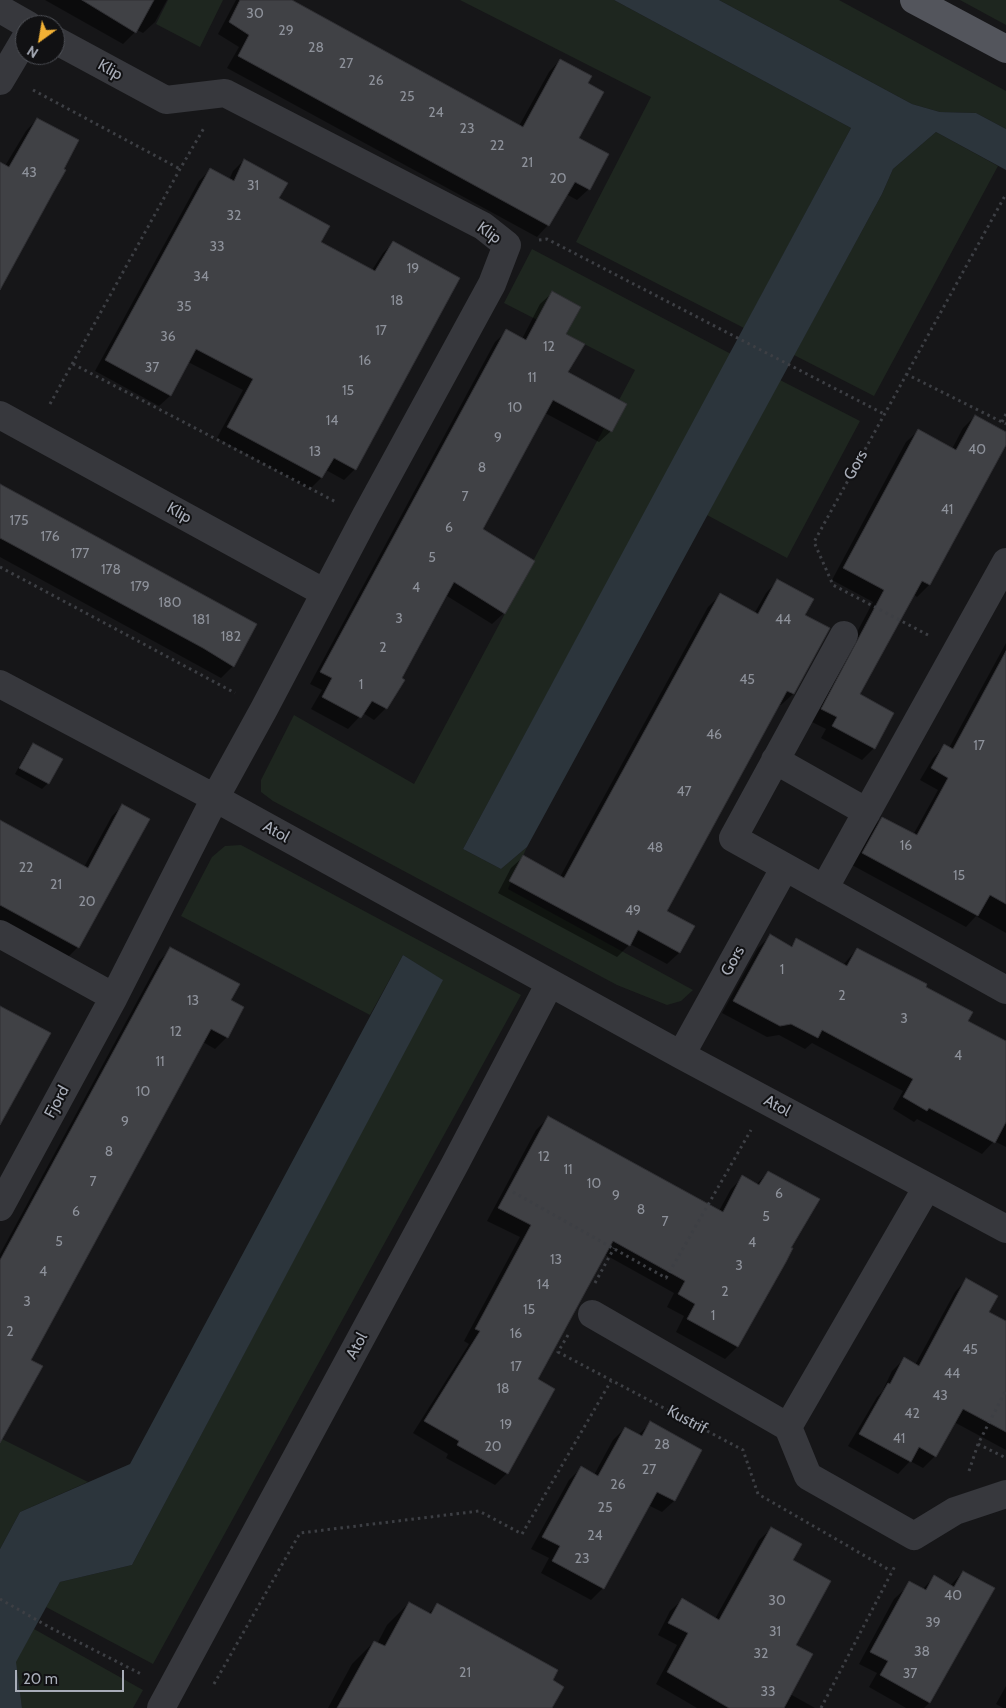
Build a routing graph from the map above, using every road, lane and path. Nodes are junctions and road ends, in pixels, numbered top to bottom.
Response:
1 (914, 0) edge
2 (0, 9) edge
3 (15, 18) edge
4 (65, 45) edge
5 (1006, 49) edge
6 (15, 56) edge
7 (2, 77) edge
8 (225, 93) junction
9 (180, 169) junction
10 (1006, 194) edge
11 (507, 245) junction
12 (73, 364) junction
13 (906, 374) junction
14 (884, 414) junction
15 (1006, 414) edge
16 (0, 415) edge
17 (1002, 422) junction
18 (1006, 424) edge
19 (34, 434) junction
20 (365, 517) junction
21 (1006, 562) edge
22 (0, 566) edge
23 (325, 593) junction
24 (844, 635) dead end
25 (957, 650) junction
26 (0, 684) edge
27 (264, 709) junction
28 (775, 760) junction
29 (214, 798) junction
30 (867, 812) junction
31 (785, 867) junction
32 (824, 889) junction
33 (0, 934) edge
34 (550, 983) junction
35 (1006, 990) edge
36 (114, 997) junction
37 (681, 1055) junction
38 (767, 1101) junction
39 (927, 1187) junction
40 (513, 1192) dead end
41 (0, 1206) edge
42 (1006, 1229) edge
43 (614, 1248) junction
44 (585, 1311) junction
45 (611, 1381) junction
46 (1006, 1390) edge
47 (788, 1427) junction
48 (978, 1444) junction
49 (1006, 1458) edge
50 (1006, 1494) edge
51 (955, 1511) junction
52 (914, 1536) junction
53 (891, 1571) junction
54 (0, 1599) edge
55 (210, 1691) dead end
56 (170, 1702) edge
57 (821, 1708) edge

1 - 5 main road
2 - 3 street
4 - 8 street, Klip
6 - 7 street
7 - 9 path
8 - 9 path
8 - 11 street, Klip
9 - 12 path
10 - 13 path, Gors
11 - 14 path
11 - 20 street, Klip
12 - 19 path
12 - 20 path
13 - 14 path, Gors
13 - 17 path
14 - 25 path, Gors
15 - 17 path
16 - 19 street, Klip
17 - 18 path
19 - 23 street, Klip
20 - 23 street, Klip
21 - 25 street
22 - 27 path
23 - 27 street, Klip
24 - 28 street
25 - 30 street
26 - 29 street, Atol
27 - 29 street, Klip
28 - 30 street
28 - 31 street
29 - 34 street, Atol
29 - 36 street, Fjord
30 - 32 street
31 - 32 street
31 - 37 street, Gors
32 - 35 street
33 - 36 street
34 - 37 street, Atol
34 - 56 street, Atol
36 - 41 street, Fjord
37 - 38 street, Atol
38 - 39 street, Atol
38 - 43 path
39 - 42 street, Atol
39 - 47 street
40 - 43 path
43 - 44 path, Kustrif
44 - 45 path, Kustrif
44 - 47 street
45 - 53 path, Kustrif
45 - 55 path
46 - 48 path
47 - 52 street
48 - 49 path
48 - 51 path
50 - 51 street
51 - 52 street
52 - 53 path
53 - 57 path
54 - 56 path

